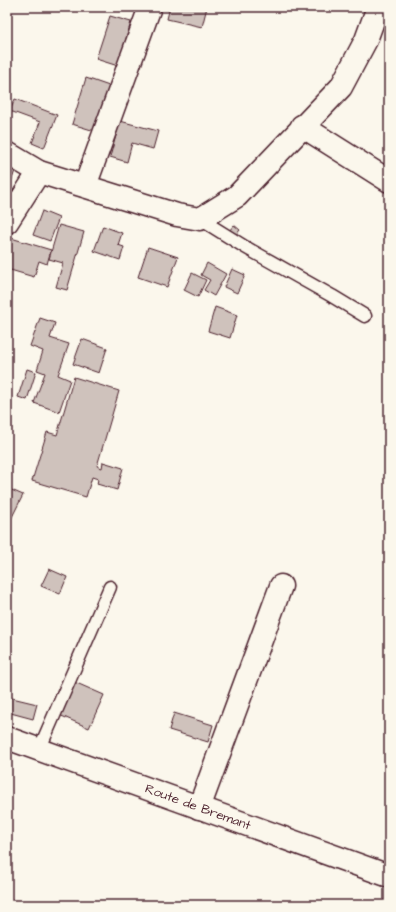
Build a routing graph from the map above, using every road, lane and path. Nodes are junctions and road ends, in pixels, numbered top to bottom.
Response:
1 (150, 7) edge
2 (378, 7) edge
3 (302, 126) junction
4 (7, 153) edge
5 (39, 172) junction
6 (389, 181) edge
7 (85, 186) junction
8 (200, 219) junction
9 (7, 222) edge
10 (365, 316) dead end
11 (281, 586) dead end
12 (110, 587) dead end
13 (7, 738) edge
14 (39, 750) junction
15 (199, 808) junction
16 (389, 876) edge

1 - 7 street
2 - 3 street
3 - 6 street
3 - 8 street
4 - 5 street
5 - 7 street
5 - 9 street
7 - 8 street
8 - 10 lane
11 - 15 street
12 - 14 lane
13 - 14 street, Route de Bremant
14 - 15 street, Route de Bremant
15 - 16 street, Route de Bremant

